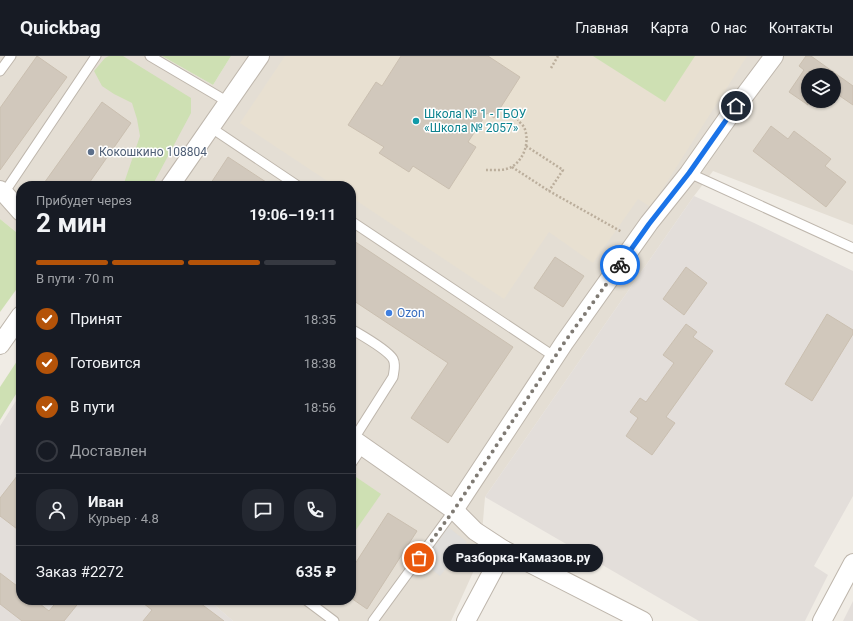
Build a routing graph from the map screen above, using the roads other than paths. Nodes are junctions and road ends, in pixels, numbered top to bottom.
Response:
1 (11, 56) edge
2 (96, 56) edge
3 (150, 56) edge
4 (260, 56) edge
5 (774, 56) edge
6 (0, 71) edge
7 (228, 102) junction
8 (210, 127) junction
9 (689, 173) junction
10 (173, 181) edge
11 (291, 181) edge
12 (2, 192) edge
13 (16, 207) edge
14 (356, 224) edge
15 (853, 248) edge
16 (16, 322) edge
17 (356, 332) edge
18 (0, 345) edge
19 (555, 357) junction
20 (356, 441) edge
21 (454, 510) junction
22 (504, 550) junction
23 (853, 563) edge
24 (313, 605) edge
25 (334, 621) edge
26 (373, 621) edge
27 (466, 621) edge
28 (643, 621) edge
29 (822, 621) edge

1 - 6 lane
2 - 12 lane
3 - 7 lane
4 - 7 street
5 - 9 street
7 - 8 street
8 - 10 street
8 - 11 lane
9 - 15 lane
9 - 19 street
12 - 13 street
14 - 19 lane
16 - 18 street
17 - 20 lane
19 - 21 street
20 - 21 street
21 - 22 street
21 - 26 lane
22 - 27 street
22 - 28 street
23 - 29 street
24 - 25 lane

